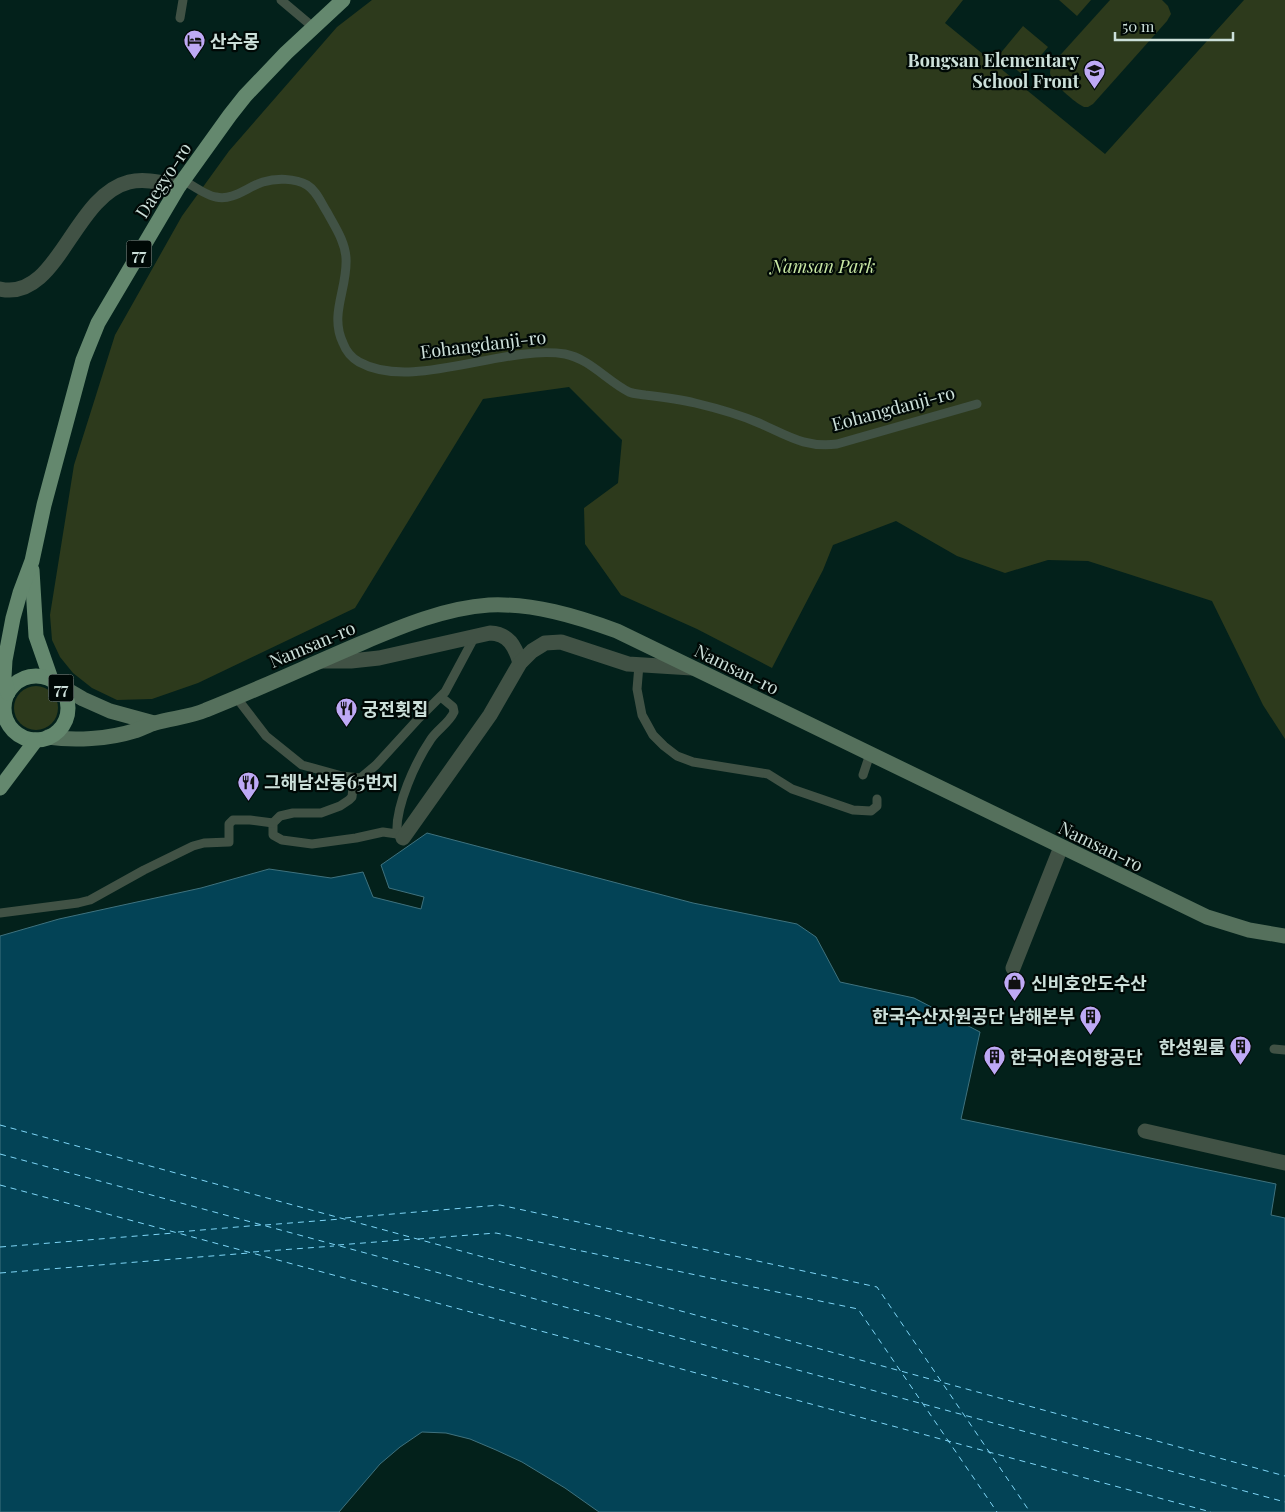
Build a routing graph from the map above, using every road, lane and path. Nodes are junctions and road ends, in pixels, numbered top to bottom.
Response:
1 (183, 0) edge
2 (281, 0) edge
3 (343, 0) edge
4 (180, 18) dead end
5 (313, 27) junction
6 (181, 183) junction
7 (0, 290) edge
8 (977, 404) dead end
9 (32, 561) junction
10 (475, 636) junction
11 (320, 660) junction
12 (520, 663) junction
13 (639, 665) junction
14 (692, 668) junction
15 (55, 682) junction
16 (8, 693) junction
17 (236, 697) junction
18 (441, 697) junction
19 (2, 715) edge
20 (154, 723) junction
21 (42, 739) junction
22 (870, 754) junction
23 (863, 775) dead end
24 (360, 778) junction
25 (0, 788) edge
26 (878, 799) dead end
27 (273, 823) junction
28 (400, 836) junction
29 (1061, 847) junction
30 (0, 913) edge
31 (1285, 936) edge
32 (1013, 968) dead end
33 (1274, 1049) dead end
34 (1285, 1050) edge
35 (1145, 1131) dead end
36 (1285, 1163) edge

1 - 4 lane
2 - 5 lane
3 - 5 main road, Daegyo-ro / 77
5 - 6 main road, Daegyo-ro / 77
6 - 7 street, Eohangdanji-ro
6 - 8 lane, Eohangdanji-ro
6 - 9 main road, Daegyo-ro / 77
9 - 15 main road, Daegyo-ro / 77
9 - 16 main road, Daegyo-ro / 77
10 - 11 street
10 - 12 street
10 - 18 lane
11 - 14 street, Namsan-ro
11 - 17 street, Namsan-ro
12 - 13 street
12 - 28 street
13 - 14 street
13 - 26 lane
14 - 22 street, Namsan-ro
15 - 16 main road, 77
15 - 20 street
15 - 21 main road, 77
16 - 19 main road, 77
17 - 20 street, Namsan-ro
17 - 24 lane
18 - 24 lane
18 - 28 lane
19 - 21 main road, 77
20 - 21 street, Namsan-ro
21 - 25 main road, 77
22 - 23 lane
22 - 29 street, Namsan-ro
24 - 27 lane
27 - 28 lane
27 - 30 lane
29 - 31 street, Namsan-ro
29 - 32 street
33 - 34 lane
35 - 36 street

